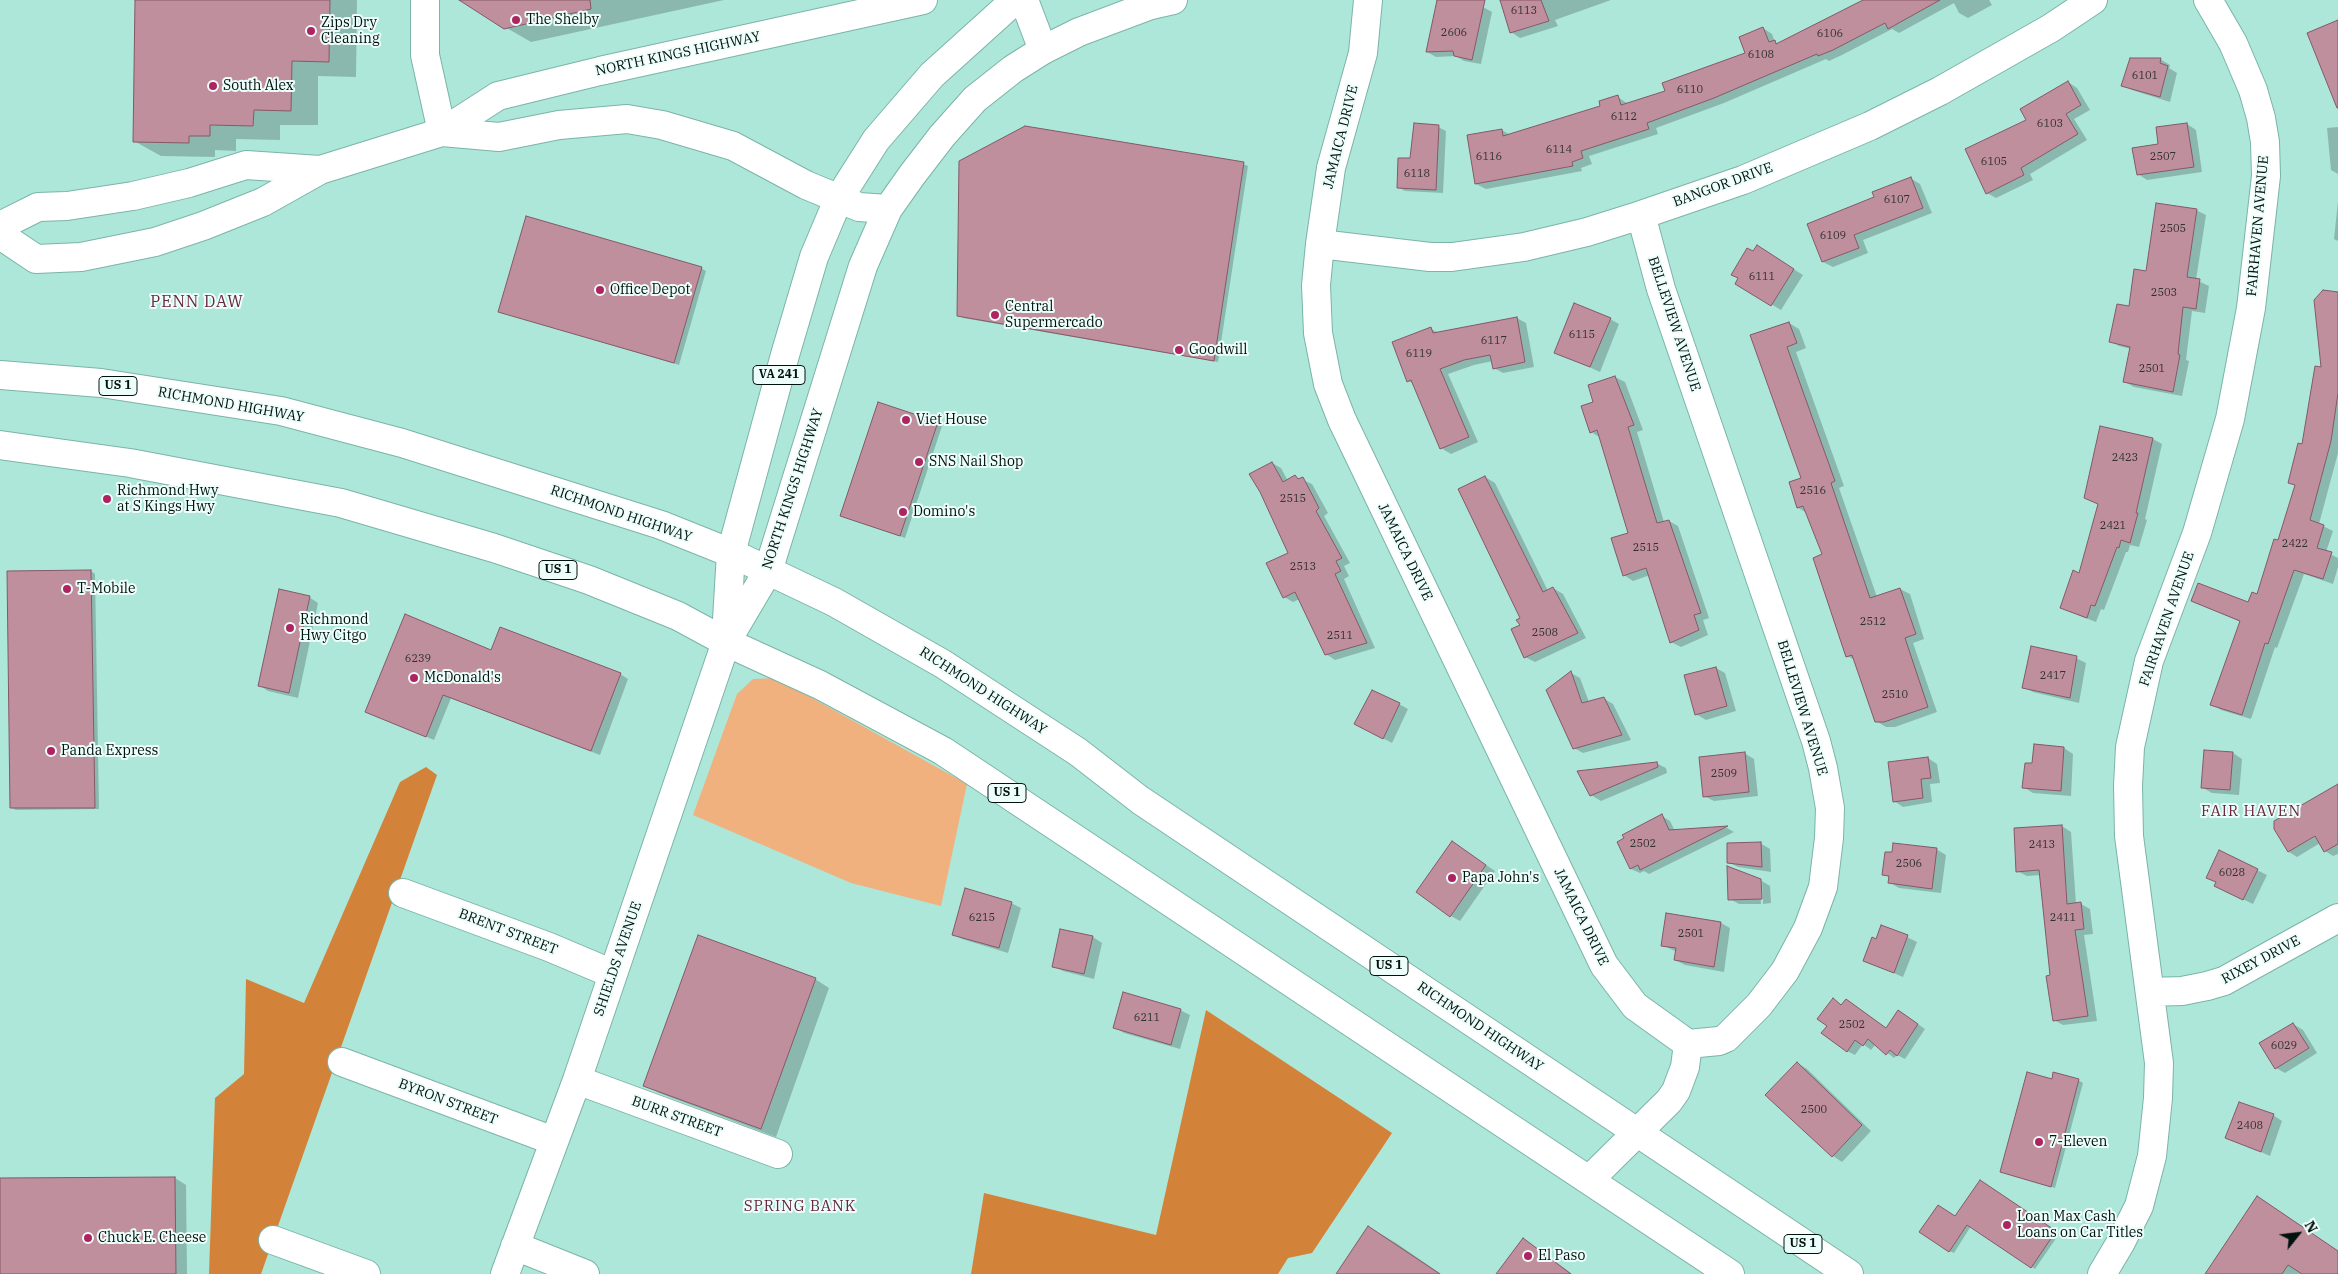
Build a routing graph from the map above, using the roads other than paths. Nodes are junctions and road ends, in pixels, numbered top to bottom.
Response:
1 (425, 0) edge
2 (923, 0) edge
3 (1015, 0) edge
4 (1024, 0) edge
5 (1173, 0) edge
6 (1368, 0) edge
7 (2093, 0) edge
8 (2208, 0) edge
9 (1043, 50) junction
10 (442, 132) junction
11 (320, 170) junction
12 (838, 200) junction
13 (888, 208) junction
14 (1641, 215) junction
15 (0, 226) edge
16 (0, 235) edge
17 (1320, 244) junction
18 (0, 375) edge
19 (0, 445) edge
20 (731, 553) junction
21 (768, 571) junction
22 (726, 642) junction
23 (403, 893) dead end
24 (2338, 918) edge
25 (613, 974) junction
26 (2150, 992) junction
27 (1688, 1044) junction
28 (342, 1062) dead end
29 (577, 1080) junction
30 (1638, 1132) junction
31 (554, 1141) junction
32 (778, 1154) dead end
33 (1589, 1180) junction
34 (273, 1240) dead end
35 (515, 1246) junction
36 (366, 1274) edge
37 (505, 1274) edge
38 (585, 1274) edge
39 (1730, 1274) edge
40 (1849, 1274) edge
41 (2102, 1274) edge

1 - 10 main road
2 - 10 main road, NORTH KINGS HIGHWAY
3 - 12 main road, VA 241
4 - 9 main road
5 - 9 main road, NORTH KINGS HIGHWAY / VA 241
6 - 17 main road, JAMAICA DRIVE
7 - 14 main road, BANGOR DRIVE
8 - 26 main road, FAIRHAVEN AVENUE
9 - 13 main road, NORTH KINGS HIGHWAY / VA 241
10 - 11 main road, NORTH KINGS HIGHWAY
10 - 12 main road, NORTH KINGS HIGHWAY
11 - 15 main road, NORTH KINGS HIGHWAY
11 - 16 main road, NORTH KINGS HIGHWAY
12 - 13 main road, NORTH KINGS HIGHWAY
12 - 20 main road, VA 241
13 - 21 main road, NORTH KINGS HIGHWAY / VA 241
14 - 17 main road, BANGOR DRIVE
14 - 27 main road, BELLEVIEW AVENUE
17 - 27 main road, JAMAICA DRIVE
18 - 20 main road, RICHMOND HIGHWAY / US 1
19 - 22 main road, US 1
20 - 21 main road, RICHMOND HIGHWAY / US 1
20 - 22 main road, VA 241
21 - 22 main road, NORTH KINGS HIGHWAY / VA 241
21 - 30 main road, RICHMOND HIGHWAY / US 1
22 - 25 main road, SHIELDS AVENUE
22 - 33 main road, US 1
23 - 25 main road, BRENT STREET
24 - 26 main road, RIXEY DRIVE
25 - 29 main road, SHIELDS AVENUE
26 - 41 main road, FAIRHAVEN AVENUE
27 - 30 main road
28 - 31 main road, BYRON STREET
29 - 31 main road, SHIELDS AVENUE
29 - 32 main road, BURR STREET
30 - 33 main road
30 - 40 main road, RICHMOND HIGHWAY / US 1
31 - 35 main road, SHIELDS AVENUE
33 - 39 main road, US 1
34 - 36 main road
35 - 37 main road, SHIELDS AVENUE
35 - 38 main road

